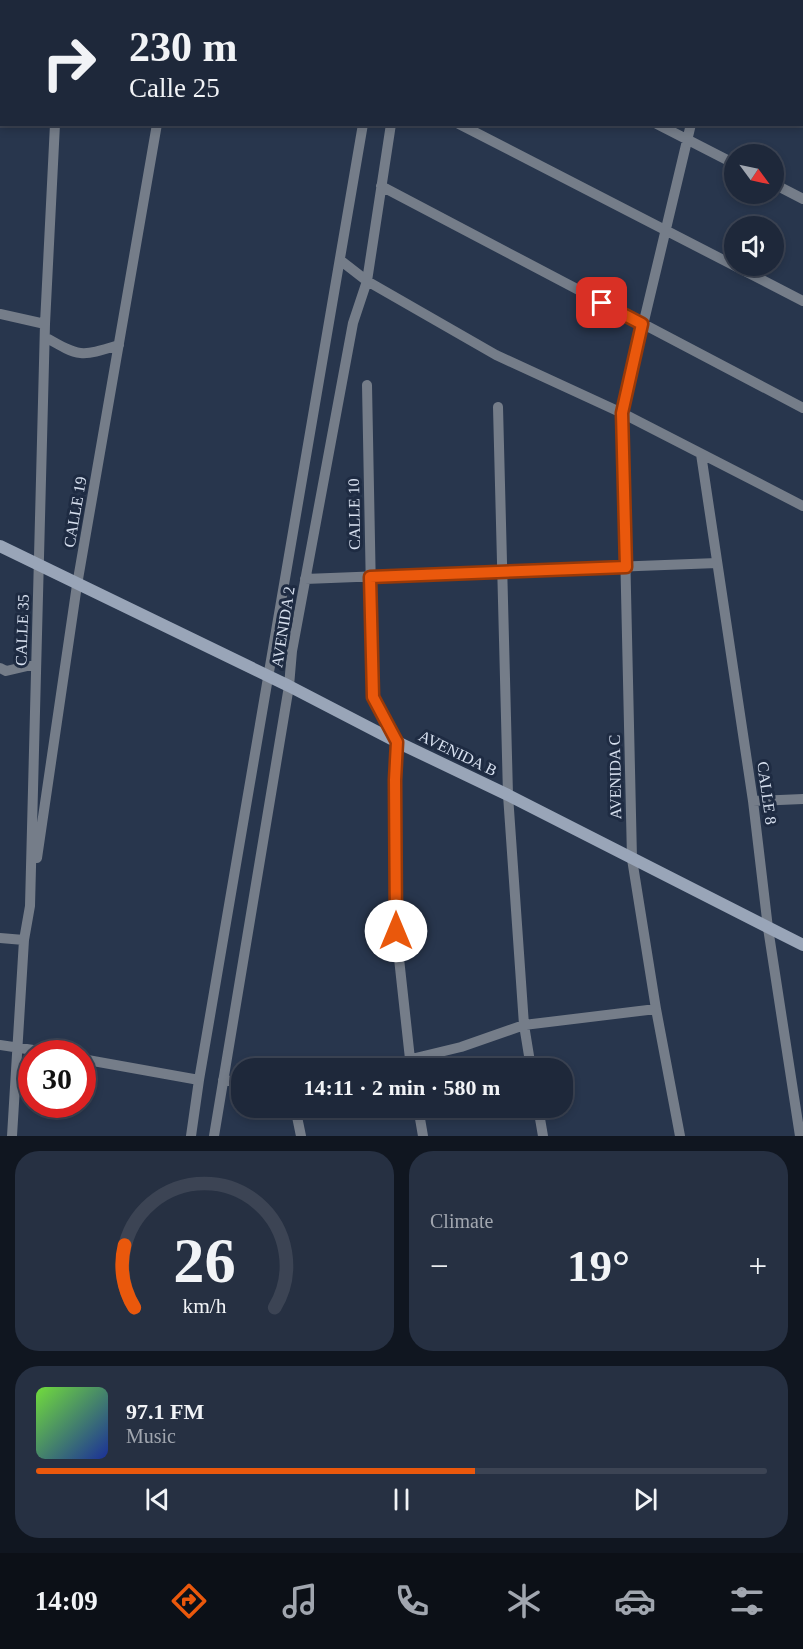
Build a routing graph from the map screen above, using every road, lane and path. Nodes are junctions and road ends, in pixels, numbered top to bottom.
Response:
1 (55, 126) edge
2 (157, 126) edge
3 (363, 126) edge
4 (391, 126) edge
5 (463, 126) edge
6 (661, 126) edge
7 (692, 126) edge
8 (688, 140) junction
9 (724, 158) edge
10 (381, 186) junction
11 (784, 189) edge
12 (803, 199) edge
13 (666, 230) junction
14 (340, 260) junction
15 (367, 281) junction
16 (803, 301) edge
17 (0, 314) edge
18 (45, 324) junction
19 (642, 324) junction
20 (45, 337) junction
21 (119, 345) junction
22 (367, 385) dead end
23 (498, 406) dead end
24 (803, 408) edge
25 (622, 413) junction
26 (701, 454) junction
27 (803, 506) edge
28 (0, 546) edge
29 (717, 563) junction
30 (38, 566) junction
31 (626, 567) junction
32 (502, 572) junction
33 (370, 577) junction
34 (305, 579) junction
35 (77, 585) junction
36 (36, 664) junction
37 (0, 668) edge
38 (268, 676) junction
39 (289, 686) junction
40 (397, 742) junction
41 (508, 795) junction
42 (803, 799) edge
43 (753, 801) junction
44 (632, 859) junction
45 (30, 906) junction
46 (768, 928) junction
47 (0, 938) edge
48 (24, 940) junction
49 (803, 945) edge
50 (656, 1009) junction
51 (524, 1025) junction
52 (0, 1045) edge
53 (17, 1046) junction
54 (409, 1058) edge
55 (428, 1058) edge
56 (529, 1058) edge
57 (96, 1062) edge
58 (199, 1080) junction
59 (223, 1080) junction
60 (231, 1081) edge
61 (297, 1118) edge
62 (419, 1118) edge
63 (540, 1118) edge
64 (12, 1136) edge
65 (191, 1136) edge
66 (214, 1136) edge
67 (301, 1136) edge
68 (423, 1136) edge
69 (543, 1136) edge
70 (680, 1136) edge
71 (800, 1136) edge

1 - 18 street, CALLE 35
2 - 21 street, CALLE 19
3 - 14 street, AVENIDA 2
4 - 10 street, AVENIDA 2
5 - 13 street
6 - 8 street
7 - 8 street, AVENIDA C
8 - 9 street
8 - 13 street, AVENIDA C
10 - 15 street, AVENIDA 2
10 - 19 street
11 - 12 street
13 - 16 street
13 - 19 street, AVENIDA C
14 - 15 street
14 - 38 street, AVENIDA 2
15 - 25 street
15 - 34 street, AVENIDA 2
17 - 18 street
18 - 20 street, CALLE 35
19 - 24 street
19 - 25 street, AVENIDA C
20 - 21 street
20 - 30 street, CALLE 35
21 - 35 street, CALLE 19
22 - 33 street, CALLE 10
23 - 32 street
25 - 26 street
25 - 31 street, AVENIDA C
26 - 27 street
26 - 29 street, CALLE 8
28 - 30 street, AVENIDA B
29 - 31 street
29 - 43 street, CALLE 8
30 - 35 street, AVENIDA B
30 - 36 street, CALLE 35
31 - 32 street
31 - 44 street, AVENIDA C
32 - 33 street
32 - 41 street
33 - 34 street
33 - 40 street, CALLE 10
34 - 39 street, AVENIDA 2
35 - 38 street, AVENIDA B
35 - 45 street, CALLE 19
36 - 37 street
36 - 45 street, CALLE 35
38 - 39 street, AVENIDA B
38 - 58 street, AVENIDA 2
39 - 40 street, AVENIDA B
39 - 59 street, AVENIDA 2
40 - 41 street, AVENIDA B
40 - 54 street
41 - 44 street, AVENIDA B
41 - 51 street
42 - 43 street
43 - 46 street, CALLE 8
44 - 46 street, AVENIDA B
44 - 50 street, AVENIDA C
45 - 48 street, CALLE 35
46 - 49 street, AVENIDA B
46 - 71 street, CALLE 8
47 - 48 street
48 - 53 street, CALLE 35
50 - 51 street
50 - 70 street, AVENIDA C
51 - 55 street
51 - 56 street
52 - 53 street
53 - 64 street, CALLE 35
57 - 58 street
58 - 65 street, AVENIDA 2
59 - 60 street
59 - 66 street, AVENIDA 2
61 - 67 street
62 - 68 street
63 - 69 street

